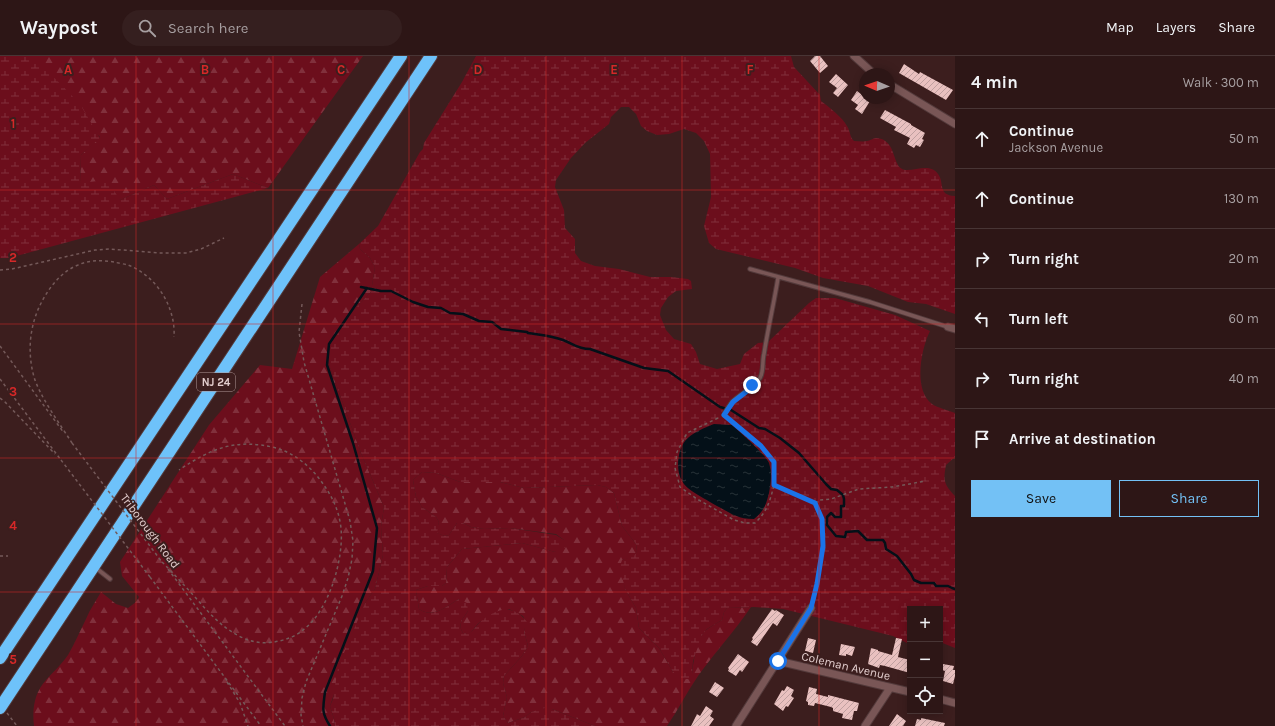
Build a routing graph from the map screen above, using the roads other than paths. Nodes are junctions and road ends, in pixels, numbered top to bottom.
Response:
1 (401, 56) edge
2 (431, 56) edge
3 (854, 56) edge
4 (867, 68) edge
5 (895, 88) edge
6 (955, 124) edge
7 (750, 269) dead end
8 (778, 278) junction
9 (951, 328) edge
10 (724, 415) road end
11 (93, 567) junction
12 (110, 579) dead end
13 (811, 608) road end
14 (0, 658) edge
15 (778, 661) junction
16 (890, 688) junction
17 (907, 691) edge
18 (943, 700) edge
19 (955, 703) edge
20 (1, 707) edge
21 (736, 726) edge
22 (865, 726) edge

1 - 14 highway, NJ 24
2 - 11 highway, NJ 24
3 - 4 street
5 - 6 street
7 - 8 lane
8 - 9 lane
8 - 10 lane
11 - 12 lane
11 - 20 highway, NJ 24
13 - 15 street
15 - 16 street, Coleman Avenue
15 - 21 street
16 - 17 street, Coleman Avenue
16 - 22 street
18 - 19 street

